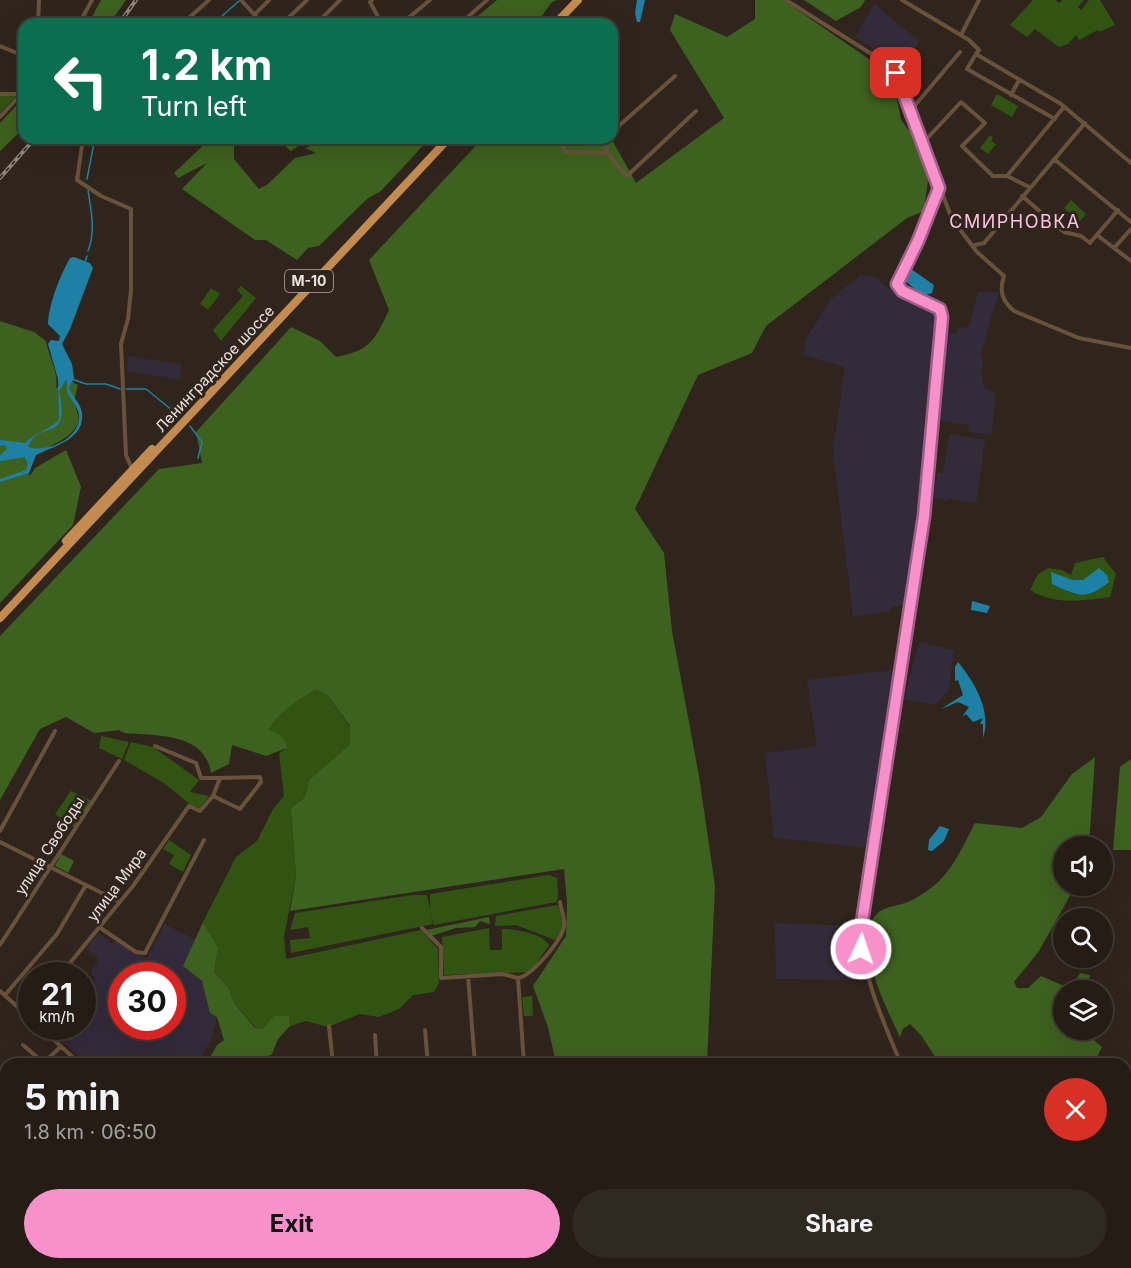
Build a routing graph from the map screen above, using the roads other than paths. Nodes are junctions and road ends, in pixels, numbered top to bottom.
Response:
1 (39, 0) edge
2 (93, 0) edge
3 (209, 0) edge
4 (241, 0) edge
5 (269, 0) edge
6 (307, 0) edge
7 (340, 0) edge
8 (372, 0) edge
9 (429, 0) edge
10 (487, 0) edge
11 (571, 0) edge
12 (578, 0) edge
13 (786, 0) edge
14 (902, 0) edge
15 (979, 0) edge
16 (254, 14) junction
17 (38, 18) edge
18 (82, 18) edge
19 (189, 18) edge
20 (257, 18) edge
21 (288, 18) edge
22 (322, 18) edge
23 (379, 18) edge
24 (408, 18) edge
25 (466, 18) edge
26 (554, 18) edge
27 (561, 18) edge
28 (961, 35) junction
29 (0, 46) edge
30 (960, 52) dead end
31 (18, 54) edge
32 (976, 54) junction
33 (675, 76) dead end
34 (1020, 80) junction
35 (18, 92) edge
36 (0, 93) edge
37 (1011, 95) junction
38 (18, 97) edge
39 (1064, 107) junction
40 (910, 110) junction
41 (696, 111) dead end
42 (0, 117) edge
43 (1055, 119) junction
44 (1085, 123) junction
45 (618, 127) edge
46 (82, 144) edge
47 (437, 144) edge
48 (443, 144) edge
49 (562, 144) edge
50 (605, 144) edge
51 (922, 144) junction
52 (608, 153) junction
53 (1054, 159) junction
54 (1131, 163) edge
55 (1007, 176) junction
56 (1029, 187) junction
57 (939, 188) junction
58 (1022, 196) junction
59 (1118, 210) junction
60 (1131, 222) edge
61 (1131, 229) edge
62 (1097, 236) junction
63 (974, 245) junction
64 (1114, 248) junction
65 (1131, 261) edge
66 (1131, 348) edge
67 (133, 473) junction
68 (0, 612) edge
69 (0, 618) edge
70 (55, 731) dead end
71 (154, 746) dead end
72 (119, 761) dead end
73 (220, 778) junction
74 (213, 796) junction
75 (0, 831) edge
76 (204, 840) dead end
77 (0, 842) edge
78 (51, 867) junction
79 (86, 885) junction
80 (120, 902) junction
81 (560, 902) dead end
82 (99, 927) junction
83 (422, 928) dead end
84 (0, 945) edge
85 (71, 962) edge
86 (468, 976) junction
87 (518, 978) junction
88 (0, 992) edge
89 (5, 995) junction
90 (18, 1007) edge
91 (329, 1026) dead end
92 (425, 1030) dead end
93 (375, 1035) dead end
94 (55, 1040) edge
95 (23, 1045) dead end
96 (62, 1046) junction
97 (38, 1058) edge
98 (49, 1058) edge
99 (74, 1058) edge
100 (332, 1058) edge
101 (377, 1058) edge
102 (427, 1058) edge
103 (475, 1058) edge
104 (524, 1058) edge
105 (899, 1058) edge

1 - 17 street
2 - 18 street
3 - 19 street
4 - 16 street
5 - 16 street
6 - 21 street
7 - 22 street
8 - 23 street
9 - 24 street
10 - 25 street
11 - 26 highway
12 - 27 highway
13 - 40 street
14 - 28 street
15 - 28 street
16 - 20 street
28 - 32 street
29 - 31 street
30 - 40 street
32 - 34 street
32 - 37 street
33 - 45 street
34 - 37 street
34 - 39 street
35 - 36 street
37 - 43 street
38 - 42 street
39 - 43 street
39 - 44 street
40 - 51 street
41 - 52 street
43 - 55 street
44 - 53 street
44 - 54 street
46 - 67 street
47 - 67 highway, Ленинградское шоссе / М-10
48 - 67 highway, Ленинградское шоссе / М-10
49 - 52 street
50 - 52 street
51 - 55 street
51 - 57 street
53 - 56 street
53 - 59 street
55 - 56 street
56 - 58 street
57 - 63 street
57 - 105 street
58 - 62 street
58 - 63 street
59 - 60 street
59 - 62 street
61 - 64 street
62 - 64 street
63 - 66 street
64 - 65 street
67 - 68 highway, Ленинградское шоссе / М-10
67 - 69 highway, Ленинградское шоссе / М-10
70 - 75 street
71 - 73 street
72 - 78 street, улица Свободы
73 - 74 street
73 - 74 street
74 - 80 street, улица Мира
76 - 82 street
77 - 78 street
78 - 79 street
78 - 84 street, улица Свободы
79 - 80 street
79 - 89 street
80 - 82 street, улица Мира
81 - 87 street
82 - 85 street, улица Мира
83 - 86 street
86 - 87 street
86 - 103 street
87 - 104 street
88 - 89 street
89 - 90 street
91 - 100 street
92 - 102 street
93 - 101 street
94 - 96 street
95 - 97 street
96 - 98 street
96 - 99 street

